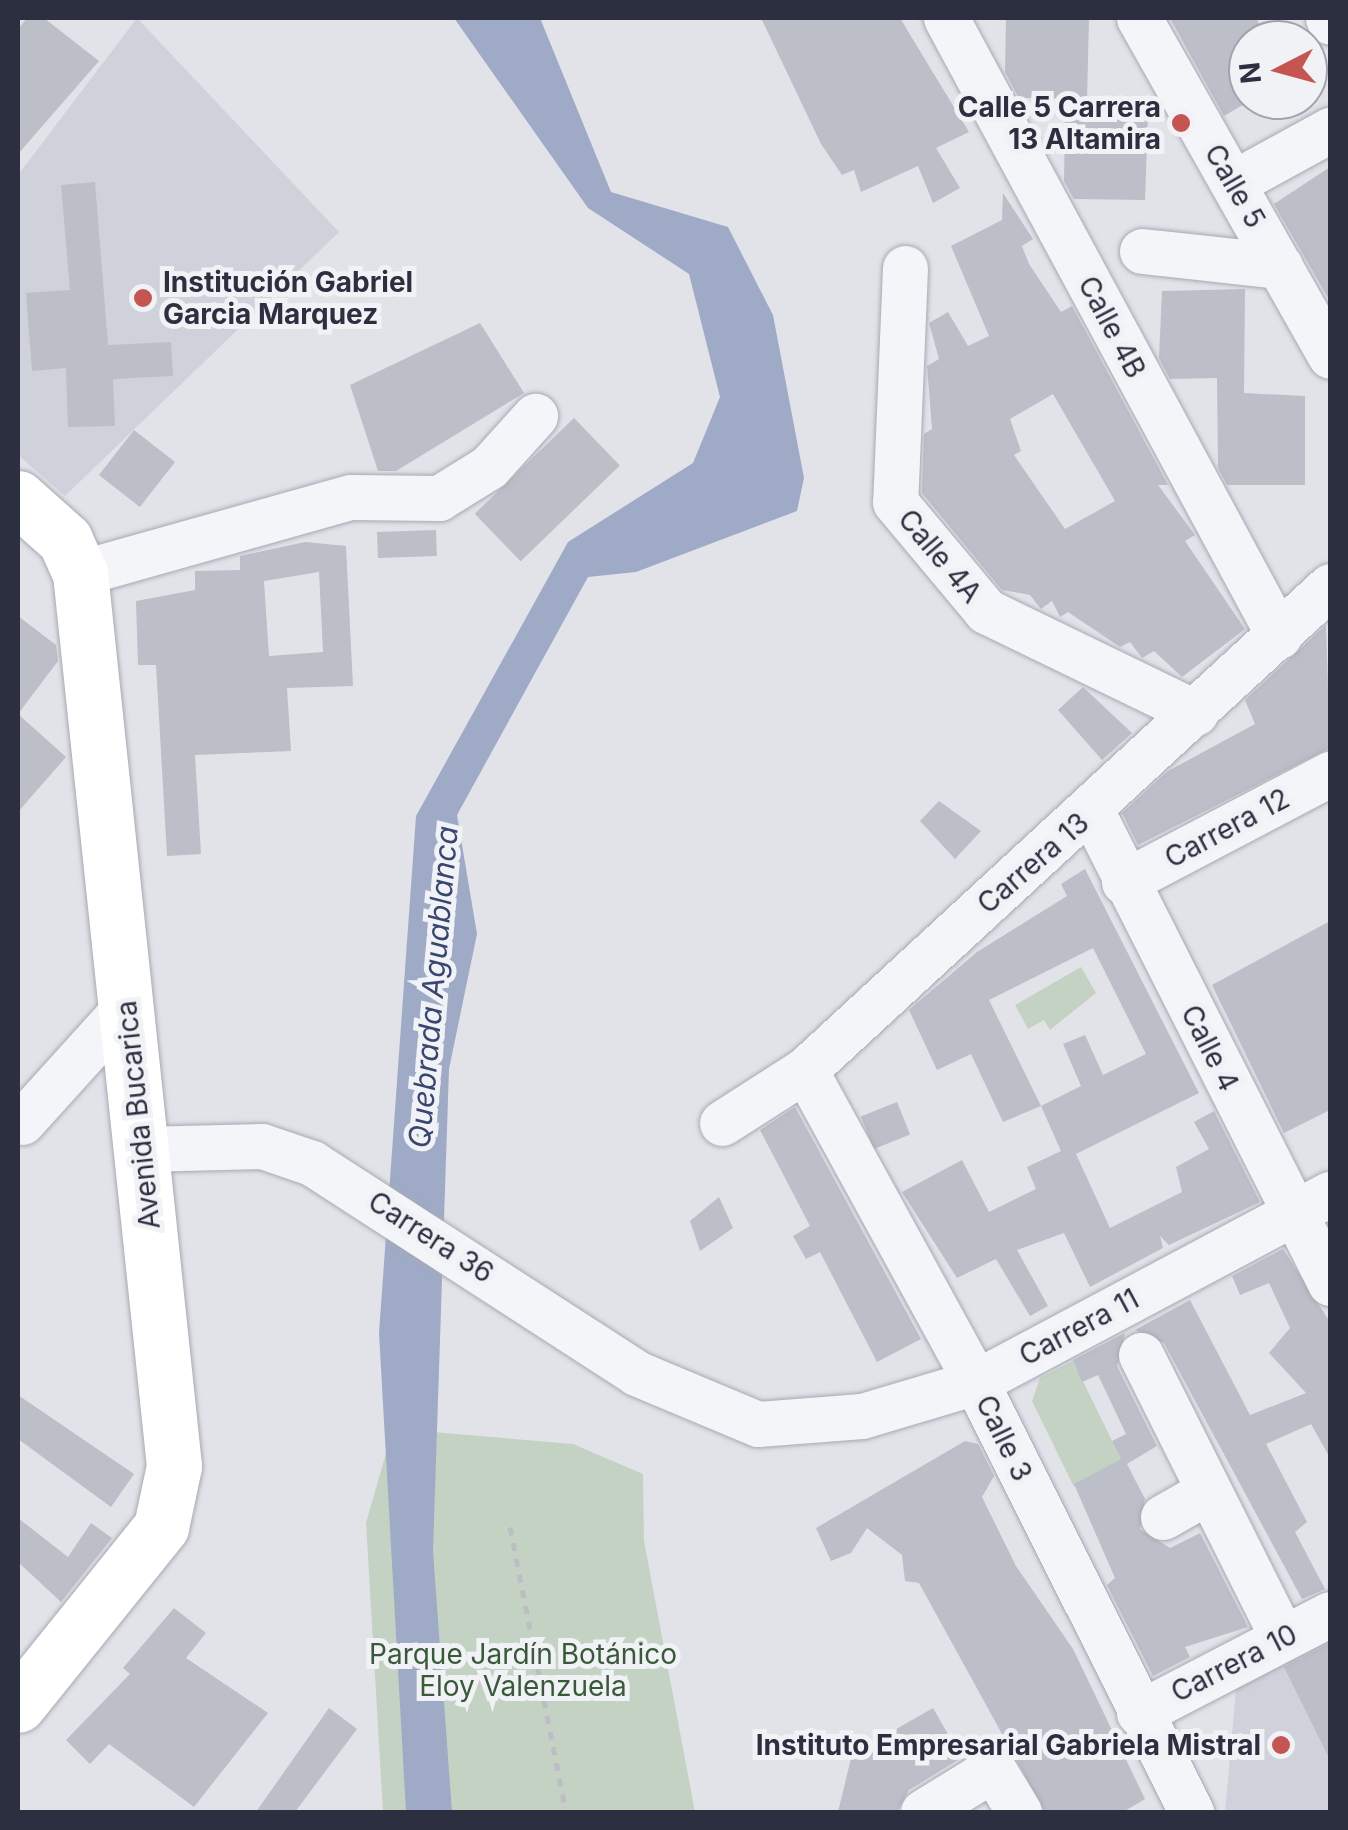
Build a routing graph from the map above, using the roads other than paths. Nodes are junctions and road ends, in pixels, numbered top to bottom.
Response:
1 (1139, 18) edge
2 (960, 23) edge
3 (1330, 130) edge
4 (1234, 184) junction
5 (1142, 250) dead end
6 (1280, 266) junction
7 (905, 268) dead end
8 (1330, 356) edge
9 (535, 416) dead end
10 (18, 498) edge
11 (80, 572) junction
12 (1330, 586) edge
13 (1279, 636) junction
14 (1196, 713) junction
15 (1330, 774) edge
16 (1092, 812) junction
17 (1124, 882) junction
18 (126, 1007) junction
19 (805, 1070) junction
20 (22, 1122) dead end
21 (722, 1123) dead end
22 (142, 1149) junction
23 (1312, 1203) edge
24 (1330, 1283) edge
25 (1141, 1355) dead end
26 (976, 1382) junction
27 (696, 1405) joint
28 (1207, 1492) junction
29 (1162, 1517) dead end
30 (1330, 1614) edge
31 (1282, 1638) junction
32 (18, 1705) edge
33 (1139, 1713) junction
34 (923, 1812) edge
35 (1019, 1812) edge
36 (1191, 1812) edge

1 - 4 street, Calle 5
2 - 13 street, Calle 4B
3 - 4 street
4 - 6 street, Calle 5
5 - 6 street
6 - 8 street, Calle 5
7 - 14 street, Calle 4A
9 - 11 street
10 - 11 main road, Avenida Bucarica
11 - 18 main road, Avenida Bucarica
12 - 13 street, Carrera 13
13 - 14 street, Carrera 13
14 - 16 street, Carrera 13
15 - 17 street, Carrera 12
16 - 17 street, Calle 4
16 - 19 street, Carrera 13
17 - 23 street, Calle 4
18 - 20 street
18 - 22 main road, Avenida Bucarica
19 - 21 street, Carrera 13
19 - 26 street, Calle 3
22 - 27 street, Carrera 36
22 - 32 main road, Avenida Bucarica
23 - 24 street, Calle 4
23 - 26 street, Carrera 11
25 - 28 street
26 - 27 street, Carrera 11
26 - 33 street, Calle 3
28 - 29 street
28 - 31 street
30 - 31 street, Carrera 10
31 - 33 street, Carrera 10
33 - 36 street, Calle 3
34 - 35 street

